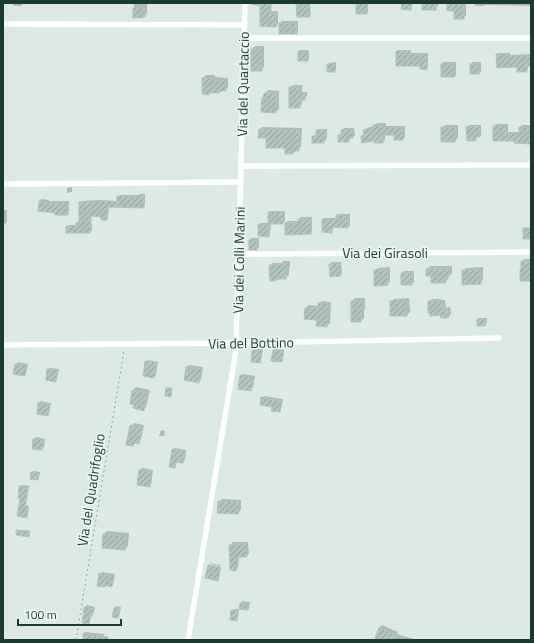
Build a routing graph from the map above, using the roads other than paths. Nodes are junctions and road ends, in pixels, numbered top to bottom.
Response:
1 (245, 3) edge
2 (3, 24) edge
3 (244, 25) junction
4 (244, 38) junction
5 (531, 38) edge
6 (531, 165) edge
7 (241, 166) junction
8 (241, 182) junction
9 (3, 184) edge
10 (531, 252) edge
11 (239, 254) junction
12 (499, 338) dead end
13 (237, 343) junction
14 (3, 346) edge
15 (188, 640) edge

1 - 3 street, Via del Quartaccio
2 - 3 street
3 - 4 street, Via del Quartaccio
4 - 5 street
4 - 7 street, Via del Quartaccio
6 - 7 street
7 - 8 street, Via dei Colli Marini
8 - 9 street
8 - 11 street, Via dei Colli Marini
10 - 11 street, Via dei Girasoli
11 - 13 street, Via dei Colli Marini
12 - 13 street, Via del Bottino
13 - 14 street, Via del Bottino
13 - 15 street, Via dei Colli Marini

